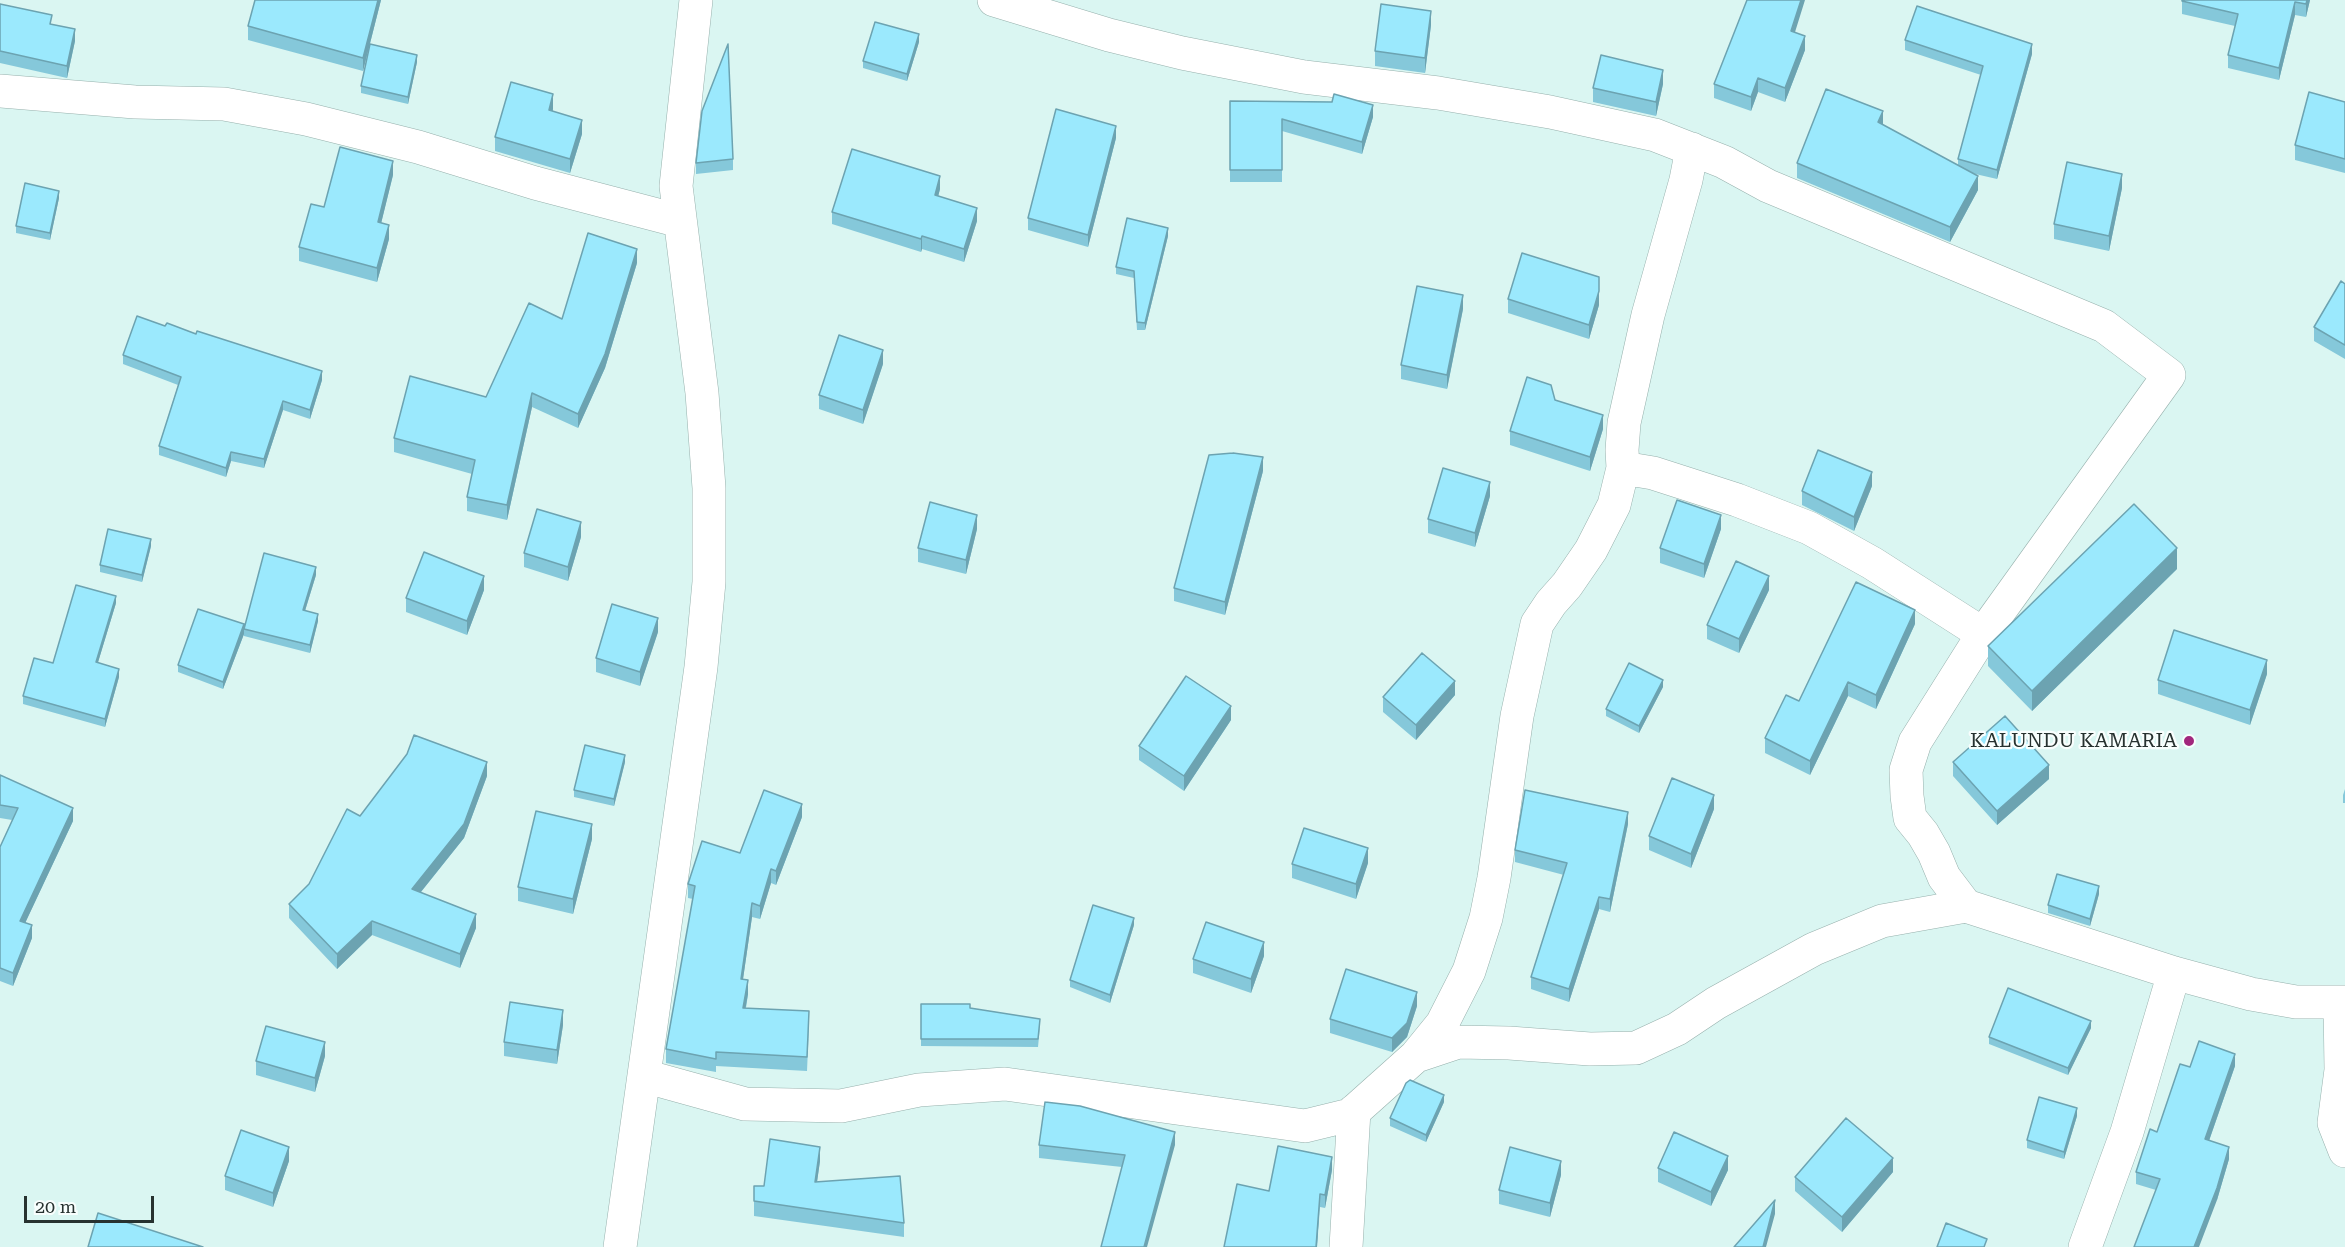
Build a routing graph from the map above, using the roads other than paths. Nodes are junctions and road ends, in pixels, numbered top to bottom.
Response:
1 (696, 0) edge
2 (994, 0) edge
3 (0, 91) edge
4 (1692, 149) junction
5 (680, 221) junction
6 (1623, 468) junction
7 (1983, 633) junction
8 (1966, 906) junction
9 (2174, 973) junction
10 (2342, 1002) edge
11 (1416, 1056) junction
12 (644, 1076) junction
13 (1354, 1111) junction
14 (2345, 1151) edge
15 (620, 1247) edge
16 (1346, 1247) edge
17 (2085, 1247) edge

1 - 5 street
2 - 4 street
3 - 5 street
4 - 6 street
4 - 7 street
5 - 12 street
6 - 7 street
6 - 11 street
7 - 8 street
8 - 9 street
8 - 11 street
9 - 10 street
9 - 17 street
10 - 14 street
11 - 13 street
12 - 13 street
12 - 15 street
13 - 16 street

